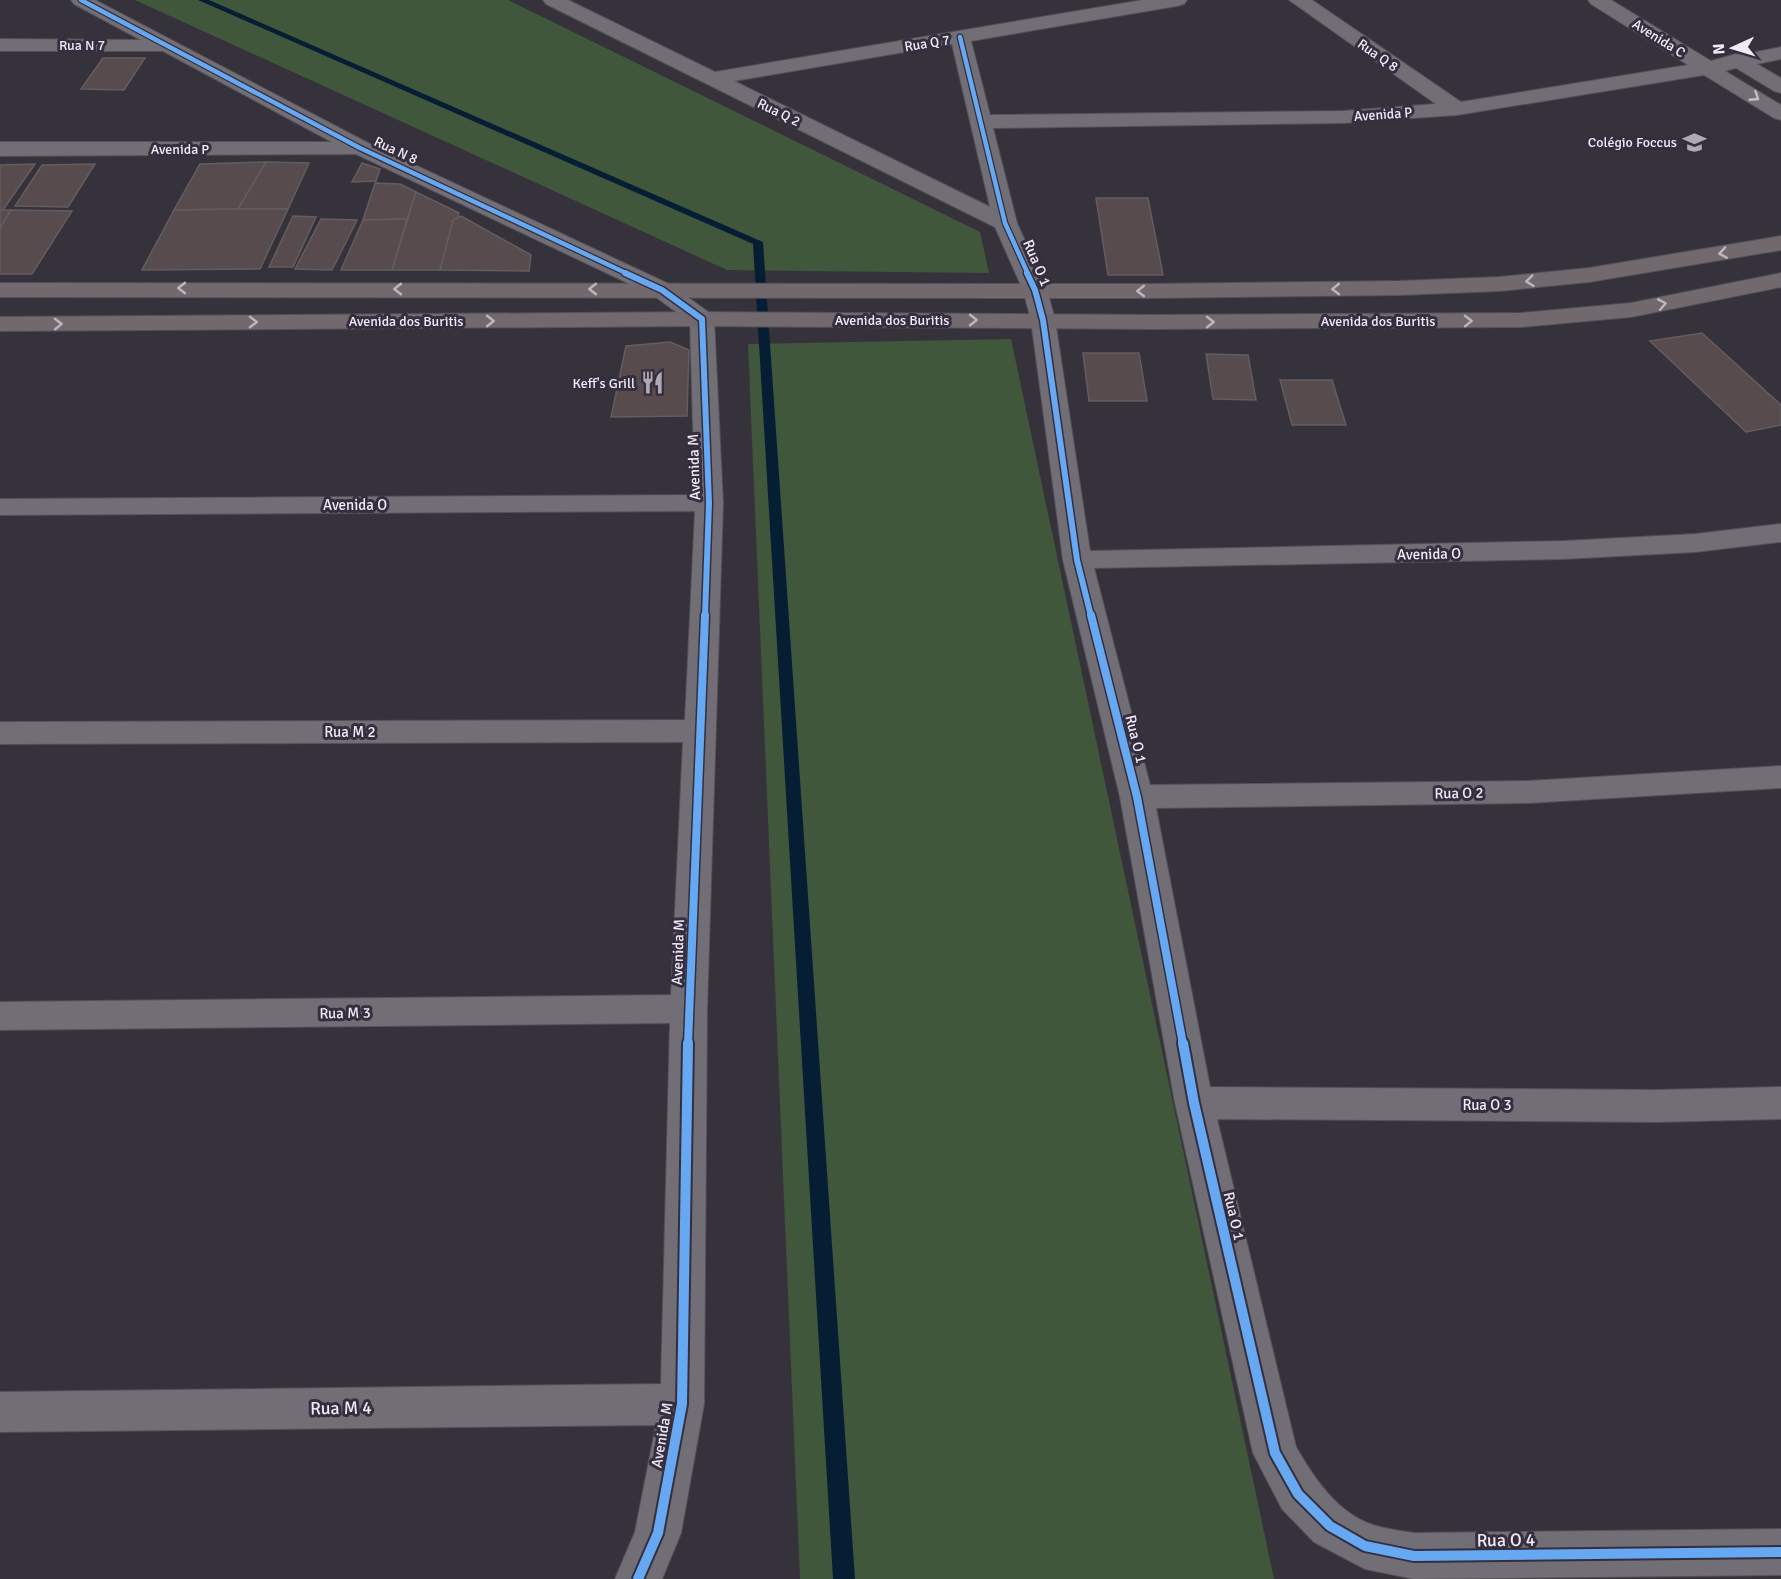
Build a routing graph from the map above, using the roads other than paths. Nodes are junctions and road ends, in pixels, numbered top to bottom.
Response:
1 (81, 0) edge
2 (592, 0) edge
3 (1177, 0) edge
4 (1299, 0) edge
5 (1598, 0) edge
6 (557, 2) edge
7 (960, 37) junction
8 (0, 45) edge
9 (165, 46) junction
10 (1719, 49) dead end
11 (1781, 53) edge
12 (1739, 62) junction
13 (1708, 68) junction
14 (712, 78) junction
15 (1781, 87) edge
16 (1457, 109) junction
17 (1781, 114) edge
18 (980, 122) junction
19 (360, 148) junction
20 (0, 149) edge
21 (1005, 223) junction
22 (1781, 243) edge
23 (1781, 280) edge
24 (0, 290) edge
25 (662, 290) junction
26 (1039, 305) junction
27 (702, 319) junction
28 (0, 324) edge
29 (710, 503) junction
30 (0, 507) edge
31 (1781, 532) edge
32 (1077, 560) junction
33 (701, 731) junction
34 (0, 733) edge
35 (1781, 777) edge
36 (1137, 797) junction
37 (689, 1010) junction
38 (0, 1016) edge
39 (1194, 1103) junction
40 (1781, 1103) edge
41 (682, 1404) junction
42 (0, 1412) edge
43 (1275, 1453) joint
44 (1781, 1552) edge
45 (638, 1579) edge

1 - 9 street, Rua N 8
2 - 6 street
3 - 7 street, Rua Q 7
4 - 16 street, Rua Q 8
5 - 13 street, Avenida C
6 - 14 street, Rua Q 2
7 - 14 street, Rua Q 7
7 - 18 street, Rua O 1
8 - 9 street, Rua N 7
9 - 19 street, Rua N 8
10 - 12 street
11 - 12 street, Avenida P
12 - 13 street, Avenida P
12 - 15 street
13 - 16 street, Avenida P
13 -> 17 street, Avenida C
14 - 21 street, Rua Q 2
16 - 18 street, Avenida P
18 - 21 street, Rua O 1
19 - 20 street, Avenida P
19 - 25 street, Rua N 8
21 - 26 street, Rua O 1
22 -> 26 main road, Avenida dos Buritis
26 -> 23 main road, Avenida dos Buritis
25 -> 24 main road, Avenida dos Buritis
25 - 26 main road, Avenida dos Buritis
25 - 27 street, Rua N 8
27 -> 26 main road, Avenida dos Buritis
26 - 32 street, Rua O 1
28 -> 27 main road, Avenida dos Buritis
27 - 29 street, Avenida M
29 - 30 street, Avenida O
29 - 33 street, Avenida M
31 - 32 street, Avenida O
32 - 36 street, Rua O 1
33 - 34 street, Rua M 2
33 - 37 street, Avenida M
35 - 36 street, Rua O 2
36 - 39 street, Rua O 1
37 - 38 street, Rua M 3
37 - 41 street, Avenida M
39 - 40 street, Rua O 3
39 - 43 street, Rua O 1
41 - 42 street, Rua M 4
41 - 45 street, Avenida M
43 - 44 street, Rua O 4

